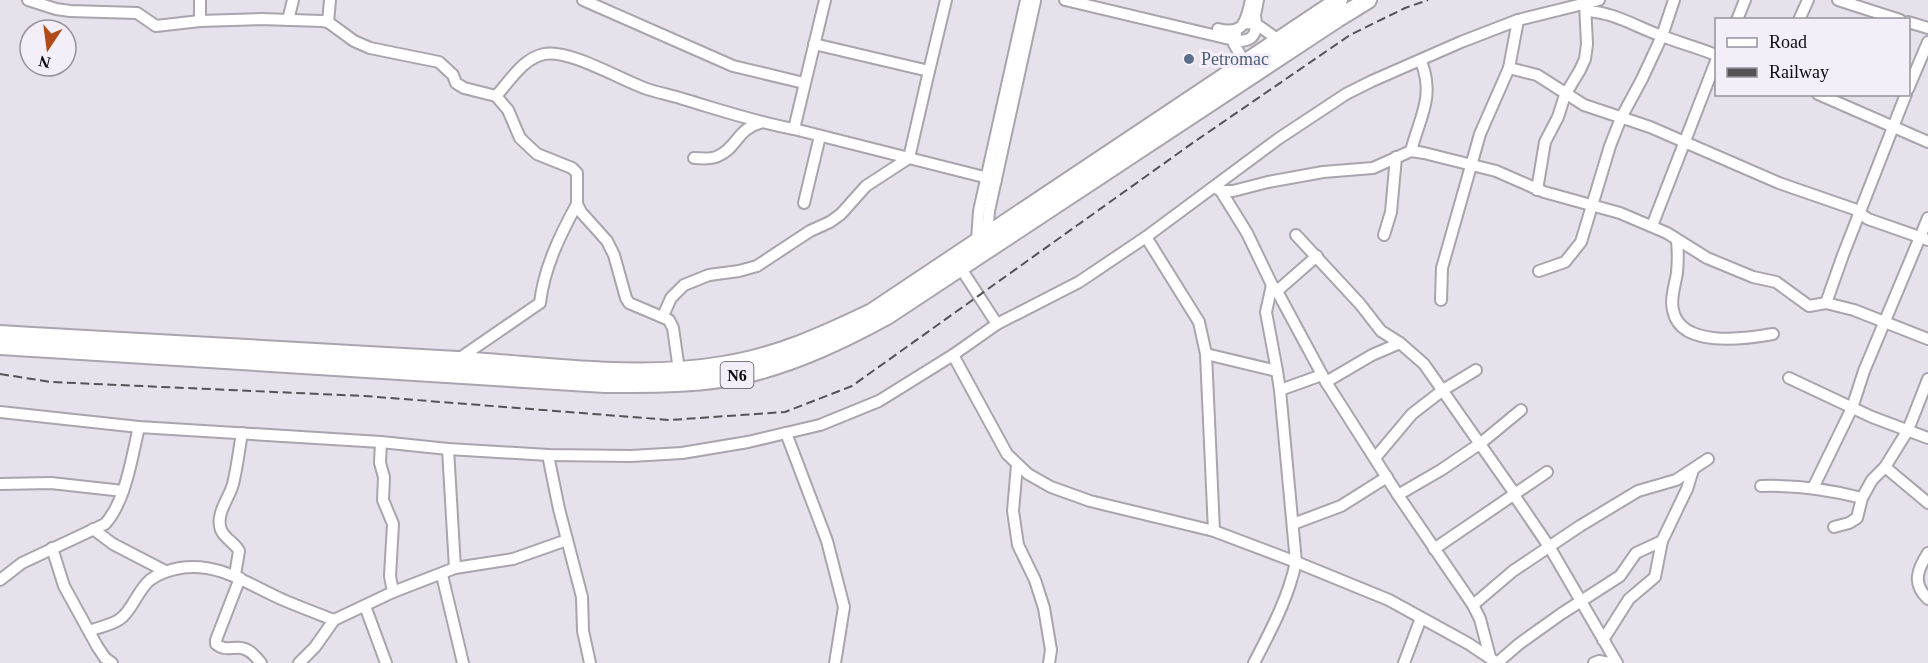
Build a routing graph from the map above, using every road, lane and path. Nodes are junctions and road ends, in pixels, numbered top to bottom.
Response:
1 (28, 0) edge
2 (200, 0) edge
3 (293, 0) edge
4 (330, 0) edge
5 (583, 0) edge
6 (825, 0) edge
7 (946, 0) edge
8 (1032, 0) edge
9 (1065, 0) edge
10 (1095, 0) edge
11 (1251, 0) edge
12 (1258, 0) edge
13 (1339, 0) edge
14 (1368, 0) edge
15 (1599, 0) edge
16 (1674, 0) edge
17 (1745, 0) edge
18 (1808, 0) edge
19 (1838, 0) edge
20 (1586, 7) junction
21 (1870, 15) edge
22 (1738, 18) edge
23 (1800, 18) edge
24 (1888, 18) edge
25 (288, 20) junction
26 (1518, 20) junction
27 (200, 21) junction
28 (328, 22) junction
29 (1910, 23) edge
30 (1928, 28) edge
31 (1243, 29) junction
32 (1662, 36) junction
33 (1279, 40) junction
34 (1928, 42) edge
35 (814, 44) junction
36 (1715, 55) edge
37 (1421, 61) junction
38 (1245, 63) junction
39 (1715, 64) edge
40 (1509, 68) junction
41 (929, 71) junction
42 (804, 83) junction
43 (1910, 84) edge
44 (1565, 94) junction
45 (496, 96) junction
46 (1905, 96) edge
47 (1839, 99) edge
48 (1621, 118) junction
49 (761, 123) junction
50 (1893, 127) junction
51 (794, 129) junction
52 (820, 136) junction
53 (1685, 141) junction
54 (1928, 142) edge
55 (1411, 151) junction
56 (1396, 157) junction
57 (694, 158) dead end
58 (909, 158) junction
59 (1472, 165) junction
60 (991, 179) junction
61 (1218, 189) junction
62 (1537, 190) junction
63 (804, 203) dead end
64 (577, 204) junction
65 (1593, 205) junction
66 (1860, 214) junction
67 (1928, 218) edge
68 (1652, 226) junction
69 (1296, 235) dead end
70 (1384, 235) dead end
71 (1146, 237) junction
72 (982, 238) junction
73 (1925, 238) edge
74 (1677, 240) junction
75 (1317, 256) junction
76 (957, 262) junction
77 (1539, 271) dead end
78 (1274, 288) junction
79 (1441, 300) dead end
80 (1826, 303) junction
81 (663, 316) junction
82 (1884, 323) junction
83 (997, 324) junction
84 (0, 334) edge
85 (1773, 334) dead end
86 (1928, 339) edge
87 (1400, 343) junction
88 (0, 346) edge
89 (1206, 354) junction
90 (953, 355) junction
91 (457, 360) junction
92 (679, 370) junction
93 (1476, 370) dead end
94 (1277, 371) junction
95 (1789, 378) dead end
96 (1324, 379) junction
97 (1928, 379) edge
98 (1280, 390) junction
99 (1443, 390) junction
100 (1852, 408) junction
101 (1521, 410) dead end
102 (0, 412) edge
103 (140, 427) junction
104 (1908, 430) junction
105 (242, 433) junction
106 (786, 433) junction
107 (1928, 438) edge
108 (381, 441) junction
109 (1481, 443) junction
110 (448, 449) junction
111 (548, 455) junction
112 (1374, 458) junction
113 (1708, 459) dead end
114 (1017, 465) junction
115 (1885, 467) junction
116 (1693, 470) junction
117 (1547, 472) dead end
118 (1387, 477) junction
119 (0, 484) edge
120 (1761, 486) dead end
121 (1813, 488) junction
122 (123, 491) junction
123 (1514, 494) junction
124 (1398, 495) junction
125 (1862, 498) junction
126 (1928, 503) edge
127 (1293, 524) junction
128 (1834, 527) dead end
129 (93, 530) junction
130 (1215, 531) junction
131 (567, 540) junction
132 (1662, 541) junction
133 (52, 548) junction
134 (1550, 548) junction
135 (1434, 549) junction
136 (1928, 554) edge
137 (1296, 562) junction
138 (455, 568) junction
139 (165, 571) junction
140 (442, 574) junction
141 (238, 577) junction
142 (0, 580) edge
143 (393, 592) junction
144 (1928, 599) edge
145 (1582, 601) junction
146 (1473, 605) junction
147 (365, 606) junction
148 (1421, 618) junction
149 (334, 620) junction
150 (90, 631) junction
151 (1603, 640) junction
152 (1495, 661) edge
153 (1255, 662) edge
154 (112, 663) edge
155 (261, 663) edge
156 (299, 663) edge
157 (386, 663) edge
158 (463, 663) edge
159 (590, 663) edge
160 (835, 663) edge
161 (1049, 663) edge
162 (1404, 663) edge
163 (1594, 663) edge
164 (1610, 663) edge
165 (1617, 663) edge

1 - 27 street
2 - 27 street
3 - 25 street
4 - 28 street
5 - 42 street
6 - 35 street
7 - 41 street
8 - 60 street
9 - 31 street
10 - 31 street
11 - 31 street
12 - 31 street
13 - 33 highway, N6
14 - 76 highway, N6
15 - 20 street
16 - 32 street
17 - 22 street
18 - 23 street
19 - 21 street
20 - 26 street
20 - 32 street
20 - 44 street
21 - 24 street
25 - 27 street
25 - 28 street
26 - 37 street
26 - 40 street
28 - 45 street
29 - 30 street
31 - 33 street
31 - 38 street
32 - 36 street
32 - 48 street
33 - 38 highway, N6
34 - 43 street
35 - 41 street
35 - 42 street
37 - 55 street
37 - 61 street
38 - 72 highway, N6
39 - 53 street
40 - 44 street
40 - 59 street
41 - 58 street
42 - 51 street
44 - 48 street
44 - 62 street
45 - 49 street
45 - 64 street
46 - 50 street
47 - 50 street
48 - 53 street
48 - 65 street
49 - 51 street
49 - 57 street
50 - 54 street
50 - 66 street
51 - 52 street
52 - 58 street
52 - 63 street
53 - 66 street
53 - 68 street
55 - 56 street
55 - 59 street
56 - 61 street
56 - 70 street
58 - 60 street
58 - 81 street
59 - 62 street
59 - 79 street
60 - 72 street
61 - 71 street
61 - 78 street
62 - 65 street
64 - 81 street
64 - 91 street
65 - 68 street
65 - 77 street
66 - 73 street
66 - 80 street
67 - 73 street
68 - 74 street
69 - 75 street
71 - 83 street
71 - 89 street
72 - 76 highway, N6
73 - 82 street
74 - 80 street
74 - 85 street
75 - 78 street
75 - 87 street
76 - 83 street
76 - 88 highway, N6
76 - 92 highway, N6
78 - 94 street
78 - 96 street
80 - 82 street
81 - 92 street
82 - 86 street
82 - 100 street
83 - 90 street
84 - 91 highway, N6
87 - 96 street
87 - 99 street
89 - 94 street
89 - 130 street
90 - 106 street
90 - 114 street
91 - 92 highway, N6
93 - 99 street
94 - 98 street
95 - 100 street
96 - 98 street
96 - 112 street
97 - 104 street
98 - 127 street
99 - 109 street
99 - 112 street
100 - 104 street
100 - 121 street
101 - 109 street
102 - 103 street
103 - 105 street
103 - 122 street
104 - 107 street
104 - 115 street
105 - 108 street
105 - 141 street
106 - 111 street
106 - 160 street
108 - 110 street
108 - 143 street
109 - 123 street
109 - 124 street
110 - 111 street
110 - 138 street
111 - 131 street
112 - 118 street
113 - 116 street
114 - 130 street
114 - 161 street
115 - 125 street
115 - 126 street
116 - 132 street
116 - 134 street
117 - 123 street
118 - 124 street
118 - 127 street
119 - 122 street
120 - 121 street
121 - 125 street
122 - 129 street
123 - 134 street
123 - 135 street
124 - 135 street
125 - 128 street
127 - 137 street
129 - 133 street
129 - 139 street
130 - 137 street
131 - 138 street
131 - 159 street
132 - 145 street
132 - 151 street
133 - 142 street
133 - 150 street
134 - 145 street
134 - 146 street
135 - 146 street
136 - 144 street
137 - 148 street
137 - 153 street
138 - 140 street
139 - 141 street
139 - 150 street
140 - 143 street
140 - 158 street
141 - 149 street
141 - 155 street
143 - 147 street
145 - 151 street
145 - 152 street
146 - 152 street
147 - 149 street
147 - 157 street
148 - 152 street
148 - 162 street
149 - 156 street
150 - 154 street
151 - 165 street
163 - 164 street

